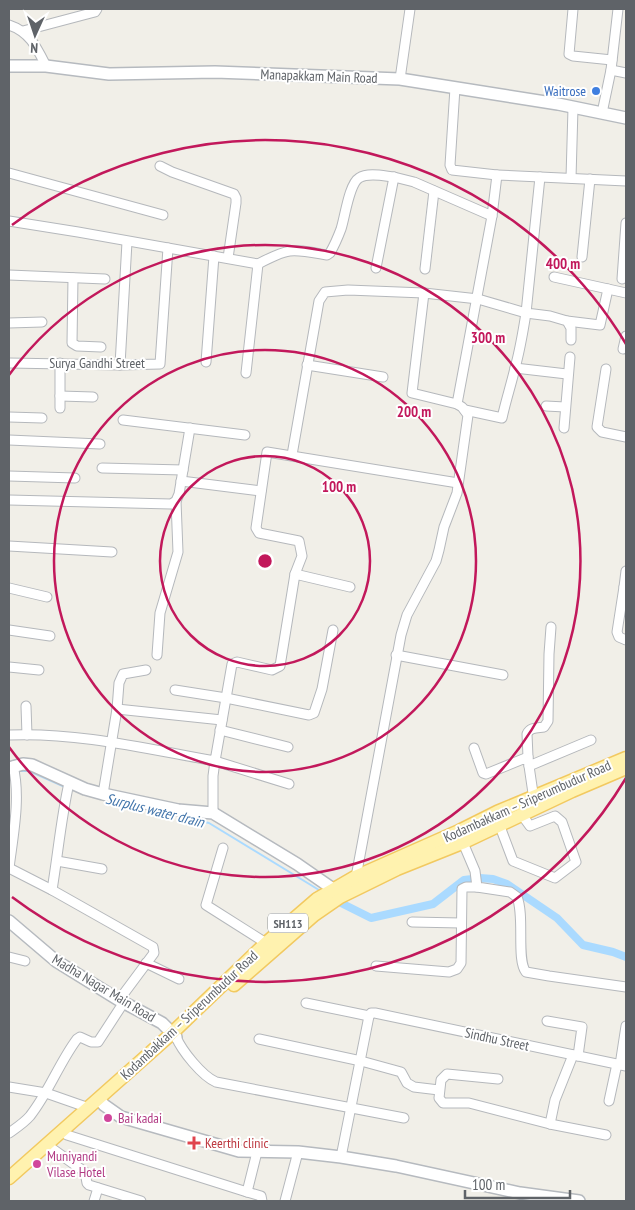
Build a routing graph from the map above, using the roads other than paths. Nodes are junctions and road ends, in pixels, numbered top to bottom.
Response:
1 (97, 9) edge
2 (410, 9) edge
3 (573, 9) edge
4 (618, 9) edge
5 (9, 25) edge
6 (22, 31) junction
7 (612, 60) junction
8 (9, 66) edge
9 (46, 66) junction
10 (611, 70) junction
11 (626, 73) edge
12 (400, 80) junction
13 (455, 88) junction
14 (573, 108) junction
15 (602, 113) junction
16 (626, 118) edge
17 (160, 166) dead end
18 (9, 173) edge
19 (497, 175) junction
20 (394, 177) junction
21 (540, 177) junction
22 (571, 178) junction
23 (590, 179) junction
24 (626, 181) edge
25 (434, 191) junction
26 (163, 215) dead end
27 (492, 216) junction
28 (9, 221) edge
29 (626, 223) edge
30 (128, 242) junction
31 (168, 248) junction
32 (214, 256) junction
33 (582, 257) dead end
34 (228, 258) junction
35 (258, 264) junction
36 (376, 268) dead end
37 (425, 269) dead end
38 (9, 275) edge
39 (554, 277) dead end
40 (73, 278) junction
41 (105, 279) dead end
42 (622, 279) dead end
43 (608, 288) junction
44 (424, 293) junction
45 (626, 293) edge
46 (478, 299) junction
47 (526, 313) junction
48 (567, 321) junction
49 (42, 322) dead end
50 (9, 323) edge
51 (626, 336) edge
52 (571, 340) dead end
53 (101, 347) dead end
54 (623, 350) dead end
55 (570, 357) dead end
56 (206, 362) dead end
57 (9, 363) edge
58 (60, 363) junction
59 (120, 365) junction
60 (307, 366) junction
61 (515, 368) junction
62 (606, 369) dead end
63 (246, 374) dead end
64 (568, 374) junction
65 (383, 377) dead end
66 (60, 396) junction
67 (93, 397) dead end
68 (457, 404) junction
69 (546, 406) dead end
70 (60, 408) dead end
71 (565, 408) junction
72 (465, 410) junction
73 (9, 416) edge
74 (42, 418) dead end
75 (123, 420) dead end
76 (190, 428) junction
77 (564, 428) dead end
78 (245, 435) dead end
79 (626, 437) edge
80 (9, 440) edge
81 (100, 444) dead end
82 (292, 455) junction
83 (102, 468) dead end
84 (183, 470) junction
85 (9, 476) edge
86 (75, 478) dead end
87 (181, 481) junction
88 (458, 483) junction
89 (261, 491) junction
90 (9, 500) edge
91 (176, 501) junction
92 (9, 546) edge
93 (112, 552) dead end
94 (626, 571) edge
95 (295, 574) junction
96 (350, 587) dead end
97 (625, 587) edge
98 (9, 588) edge
99 (47, 597) dead end
100 (551, 627) dead end
101 (9, 630) edge
102 (332, 630) dead end
103 (50, 636) dead end
104 (626, 640) edge
105 (396, 654) junction
106 (157, 655) dead end
107 (9, 667) edge
108 (39, 670) dead end
109 (146, 670) dead end
110 (503, 675) dead end
111 (174, 690) dead end
112 (226, 698) junction
113 (26, 706) dead end
114 (117, 709) junction
115 (222, 720) junction
116 (220, 730) junction
117 (27, 734) junction
118 (9, 736) edge
119 (591, 740) dead end
120 (110, 742) junction
121 (288, 747) dead end
122 (474, 748) dead end
123 (626, 758) edge
124 (215, 761) junction
125 (528, 761) junction
126 (626, 768) edge
127 (13, 770) edge
128 (289, 784) dead end
129 (68, 787) junction
130 (102, 794) junction
131 (535, 803) junction
132 (213, 813) junction
133 (522, 815) junction
134 (499, 824) junction
135 (460, 837) junction
136 (223, 848) dead end
137 (57, 861) junction
138 (9, 868) edge
139 (102, 869) dead end
140 (356, 877) junction
141 (477, 885) junction
142 (52, 890) junction
143 (337, 893) junction
144 (9, 921) edge
145 (412, 922) dead end
146 (461, 923) junction
147 (266, 943) junction
148 (9, 957) edge
149 (25, 961) dead end
150 (146, 963) junction
151 (376, 966) dead end
152 (179, 979) dead end
153 (626, 987) edge
154 (121, 1001) junction
155 (306, 1003) dead end
156 (369, 1016) junction
157 (547, 1021) dead end
158 (626, 1026) edge
159 (174, 1034) junction
160 (259, 1039) dead end
161 (575, 1056) junction
162 (361, 1061) junction
163 (621, 1065) edge
164 (498, 1079) dead end
165 (9, 1087) edge
166 (439, 1090) junction
167 (46, 1093) junction
168 (608, 1101) dead end
169 (97, 1106) junction
170 (350, 1108) junction
171 (404, 1118) dead end
172 (550, 1124) junction
173 (9, 1133) edge
174 (67, 1135) junction
175 (606, 1135) dead end
176 (50, 1147) junction
177 (257, 1152) junction
178 (298, 1152) junction
179 (341, 1157) junction
180 (9, 1178) edge
181 (9, 1186) edge
182 (98, 1188) junction
183 (247, 1192) junction
184 (519, 1197) edge
185 (94, 1201) edge
186 (139, 1201) edge
187 (262, 1201) edge
188 (285, 1201) edge
189 (580, 1201) edge

1 - 6 street
2 - 12 street
3 - 7 street
4 - 7 street
5 - 6 street
6 - 9 street
7 - 10 street
8 - 9 street, Manapakkam Main Road
9 - 12 street, Manapakkam Main Road
10 - 11 street
10 - 15 street
12 - 13 street, Manapakkam Main Road
13 - 14 street, Manapakkam Main Road
13 - 19 street
14 - 15 street, Manapakkam Main Road
14 - 22 street
15 - 16 street, Manapakkam Main Road
17 - 34 street
18 - 26 street
19 - 21 street
19 - 27 street
20 - 25 street
20 - 35 street
20 - 36 street
21 - 22 street
21 - 47 street
22 - 23 street
23 - 24 street
23 - 33 street
25 - 27 street
25 - 37 street
27 - 46 street
28 - 30 street
29 - 42 street
30 - 31 street
30 - 59 street
31 - 32 street
31 - 59 street, Surya Gandhi Street
32 - 34 street
32 - 56 street
34 - 35 street
35 - 63 street
38 - 40 street
39 - 43 street
40 - 41 street
40 - 53 street
43 - 45 street
43 - 48 street
44 - 46 street
44 - 60 street
44 - 68 street
46 - 47 street
46 - 68 street
47 - 48 street
47 - 61 street
48 - 52 street
49 - 50 street
51 - 54 street
55 - 64 street
57 - 58 street, Surya Gandhi Street
58 - 59 street, Surya Gandhi Street
58 - 66 street
60 - 65 street
60 - 82 street
61 - 64 street
61 - 72 street
62 - 79 street
64 - 71 street
66 - 67 street
66 - 70 street
68 - 72 street
69 - 71 street
71 - 77 street
72 - 88 street
73 - 74 street
75 - 76 street
76 - 78 street
76 - 84 street
80 - 81 street
82 - 88 street
82 - 89 street
83 - 84 street
84 - 87 street
85 - 86 street
87 - 89 street
87 - 91 street
88 - 105 street
89 - 95 street
90 - 91 street
91 - 106 street
92 - 93 street
94 - 97 street
95 - 96 street
95 - 112 street
97 - 104 street
98 - 99 street
100 - 125 street
101 - 103 street
102 - 112 street
105 - 110 street
105 - 140 street
107 - 108 street
109 - 114 street
111 - 112 street
112 - 115 street
113 - 117 street
114 - 115 street
114 - 120 street
115 - 116 street
116 - 121 street
116 - 124 street
117 - 118 street
117 - 120 street
119 - 125 street
120 - 124 street
120 - 130 street
122 - 125 street
123 - 131 main road, Kodambakkam – Sriperumbudur Road / SH113
124 - 128 street
124 - 132 street
125 - 131 street
126 - 131 main road, Kodambakkam – Sriperumbudur Road / SH113
127 - 129 street
127 - 138 street
129 - 130 street
129 - 137 street
130 - 132 street
131 - 133 main road, Kodambakkam – Sriperumbudur Road / SH113
131 - 135 main road, Kodambakkam – Sriperumbudur Road / SH113
132 - 143 street
133 - 134 main road, Kodambakkam – Sriperumbudur Road / SH113
133 - 134 street
134 - 135 main road, Kodambakkam – Sriperumbudur Road / SH113
135 - 140 main road, Kodambakkam – Sriperumbudur Road / SH113
135 - 141 street
135 - 143 main road, Kodambakkam – Sriperumbudur Road / SH113
136 - 147 street
137 - 139 street
137 - 142 street
138 - 142 street
140 - 143 main road, Kodambakkam – Sriperumbudur Road / SH113
141 - 146 street
141 - 153 street
142 - 150 street
143 - 147 main road, Kodambakkam – Sriperumbudur Road / SH113
143 - 159 main road, Kodambakkam – Sriperumbudur Road / SH113
144 - 154 street, Madha Nagar Main Road
145 - 146 street
146 - 151 street
147 - 159 main road, Kodambakkam – Sriperumbudur Road / SH113
148 - 149 street
150 - 152 street
150 - 154 street
154 - 159 street, Madha Nagar Main Road
154 - 167 street
155 - 156 street, Sindhu Street
156 - 161 street, Sindhu Street
156 - 162 street
157 - 161 street
158 - 163 street
159 - 169 main road, Kodambakkam – Sriperumbudur Road / SH113
159 - 170 street
160 - 162 street
161 - 163 street, Sindhu Street
161 - 172 street
162 - 166 street
162 - 170 street
163 - 168 street
164 - 166 street
165 - 167 street
166 - 172 street
167 - 169 street
167 - 173 street
169 - 174 main road, Kodambakkam – Sriperumbudur Road / SH113
169 - 176 main road, Kodambakkam – Sriperumbudur Road / SH113
169 - 177 street
170 - 171 street
170 - 179 street
172 - 175 street
174 - 176 main road, Kodambakkam – Sriperumbudur Road / SH113
174 - 183 street
176 - 180 main road, Kodambakkam – Sriperumbudur Road / SH113
176 - 181 main road, Kodambakkam – Sriperumbudur Road / SH113
176 - 182 street
177 - 178 street
177 - 183 street
178 - 179 street
178 - 188 street
179 - 184 street
182 - 185 street
182 - 186 street
183 - 187 street
184 - 189 street

